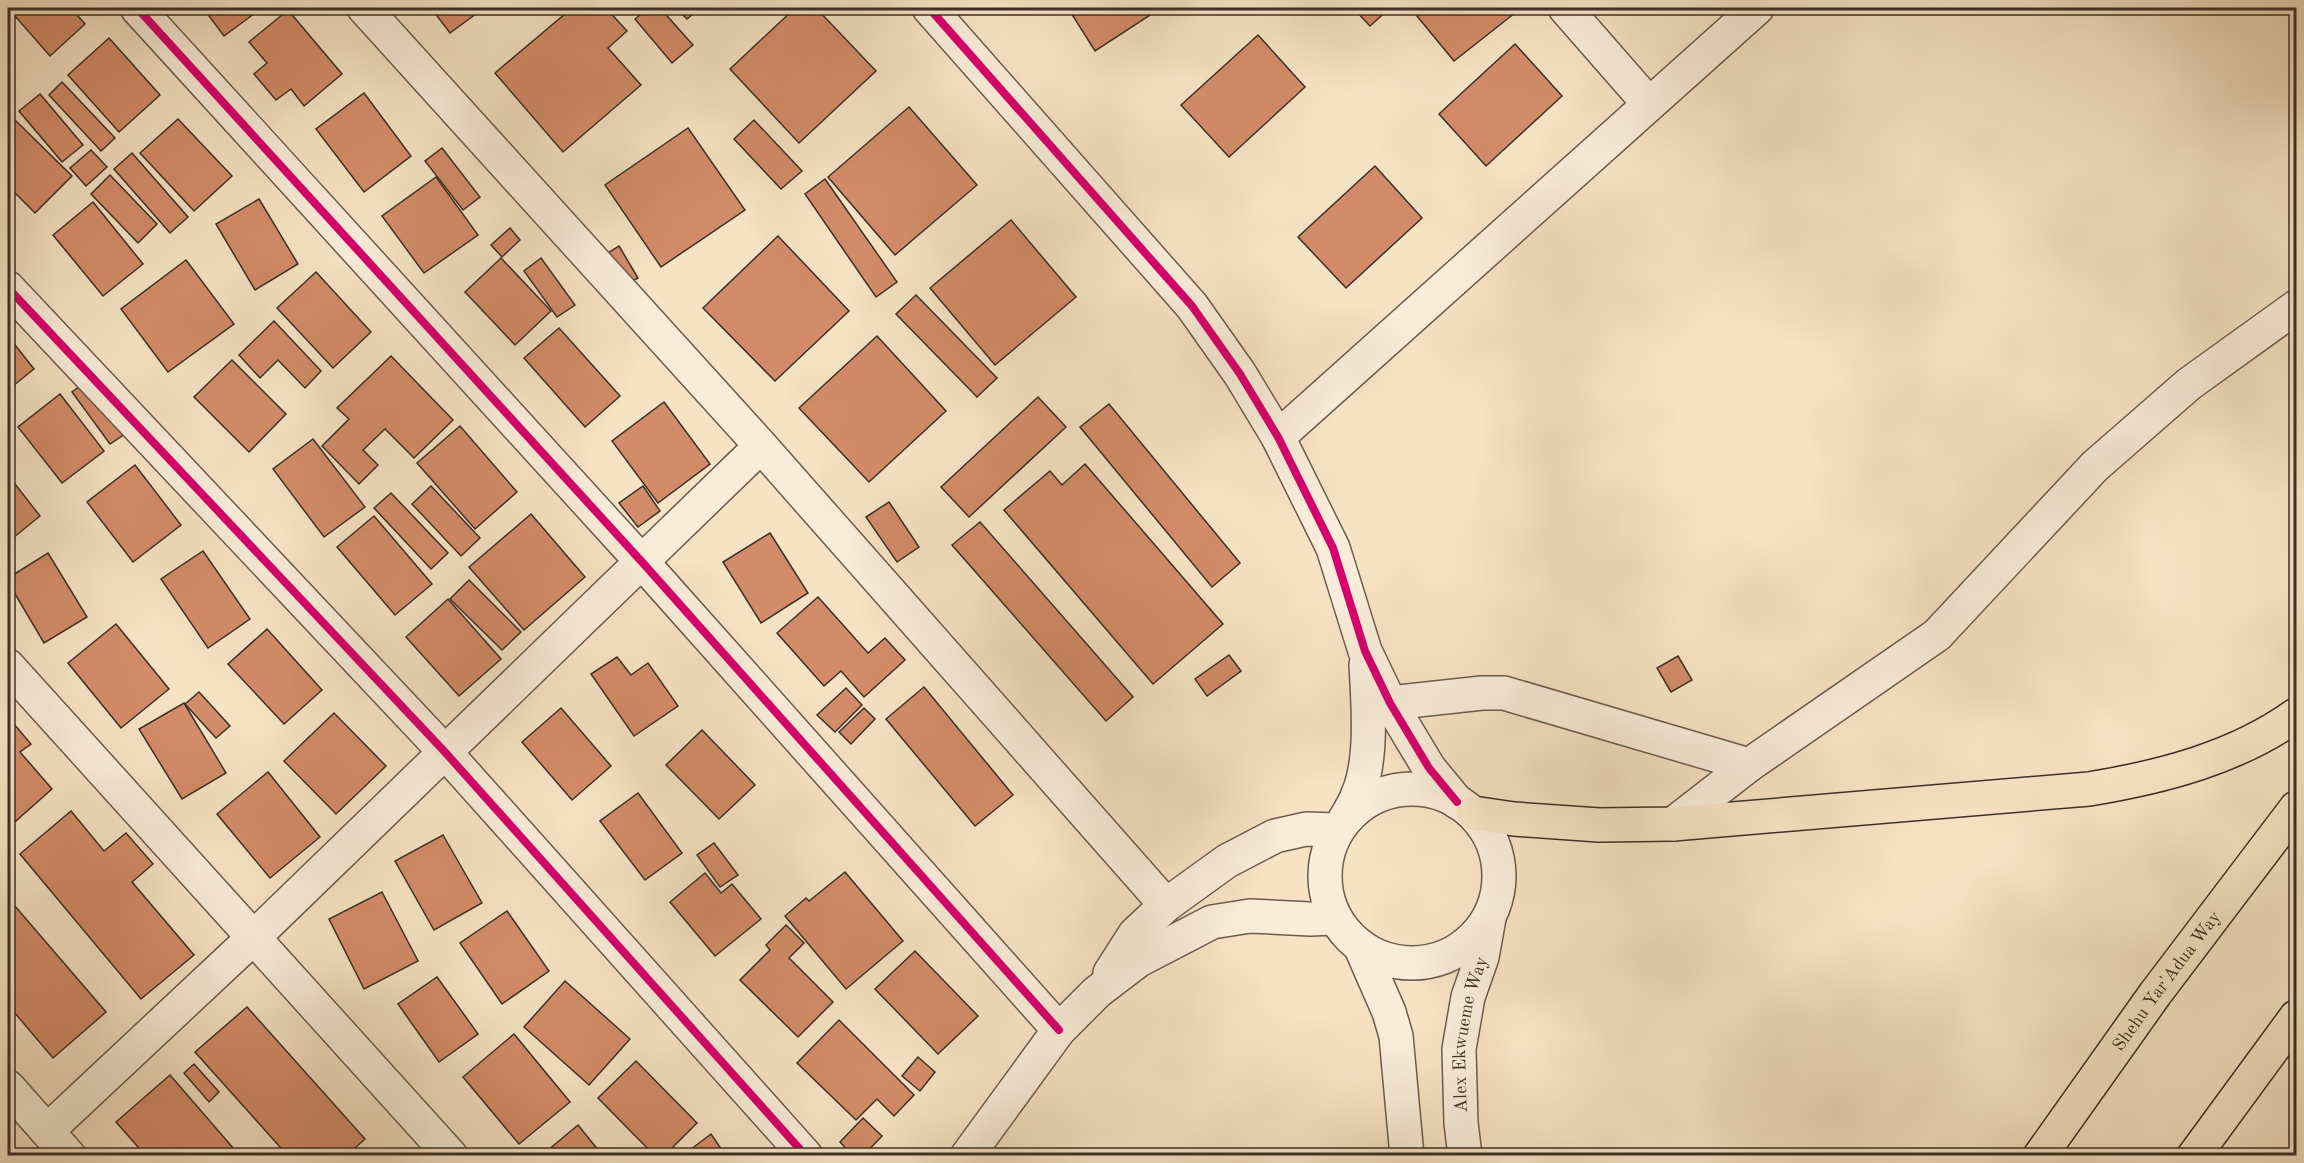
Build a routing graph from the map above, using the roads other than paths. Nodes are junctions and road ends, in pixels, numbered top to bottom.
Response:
1 (137, 8) edge
2 (364, 8) edge
3 (929, 8) edge
4 (1565, 8) edge
5 (1756, 8) edge
6 (1649, 104) junction
7 (8, 288) edge
8 (2296, 307) edge
9 (1278, 437) junction
10 (761, 446) junction
11 (642, 562) junction
12 (1365, 651) junction
13 (8, 666) edge
14 (1390, 703) junction
15 (2296, 715) edge
16 (444, 751) junction
17 (1749, 765) junction
18 (1465, 807) junction
19 (2296, 808) edge
20 (1673, 824) junction
21 (1340, 827) junction
22 (1166, 905) junction
23 (1490, 915) junction
24 (1335, 918) junction
25 (252, 939) junction
26 (1361, 948) junction
27 (1097, 992) junction
28 (2296, 1017) edge
29 (1059, 1030) junction
30 (8, 1088) edge
31 (47, 1131) junction
32 (69, 1155) edge
33 (451, 1155) edge
34 (806, 1155) edge
35 (966, 1155) edge
36 (1407, 1155) edge
37 (1465, 1155) edge
38 (2040, 1155) edge
39 (2195, 1155) edge

1 - 11 street
2 - 10 street
3 - 9 street
4 - 6 street
5 - 6 street
6 - 9 street
7 - 16 street
8 - 17 street
9 - 12 street
10 - 11 street
10 - 22 street
11 - 16 street
11 - 29 street
12 - 14 street
12 - 21 street
13 - 25 street
14 - 17 street
14 - 18 street
15 - 20 highway
16 - 25 street
16 - 34 street
17 - 20 street
18 - 20 highway
18 - 21 street
18 - 23 street
19 - 38 highway, Shehu Yar'Adua Way
21 - 22 street
21 - 24 street
22 - 27 street
23 - 26 street
23 - 37 street, Alex Ekwueme Way
24 - 26 street
24 - 27 street
25 - 31 street
25 - 33 street
26 - 36 street
27 - 29 street
28 - 39 highway
29 - 35 street
30 - 31 street
31 - 32 street

